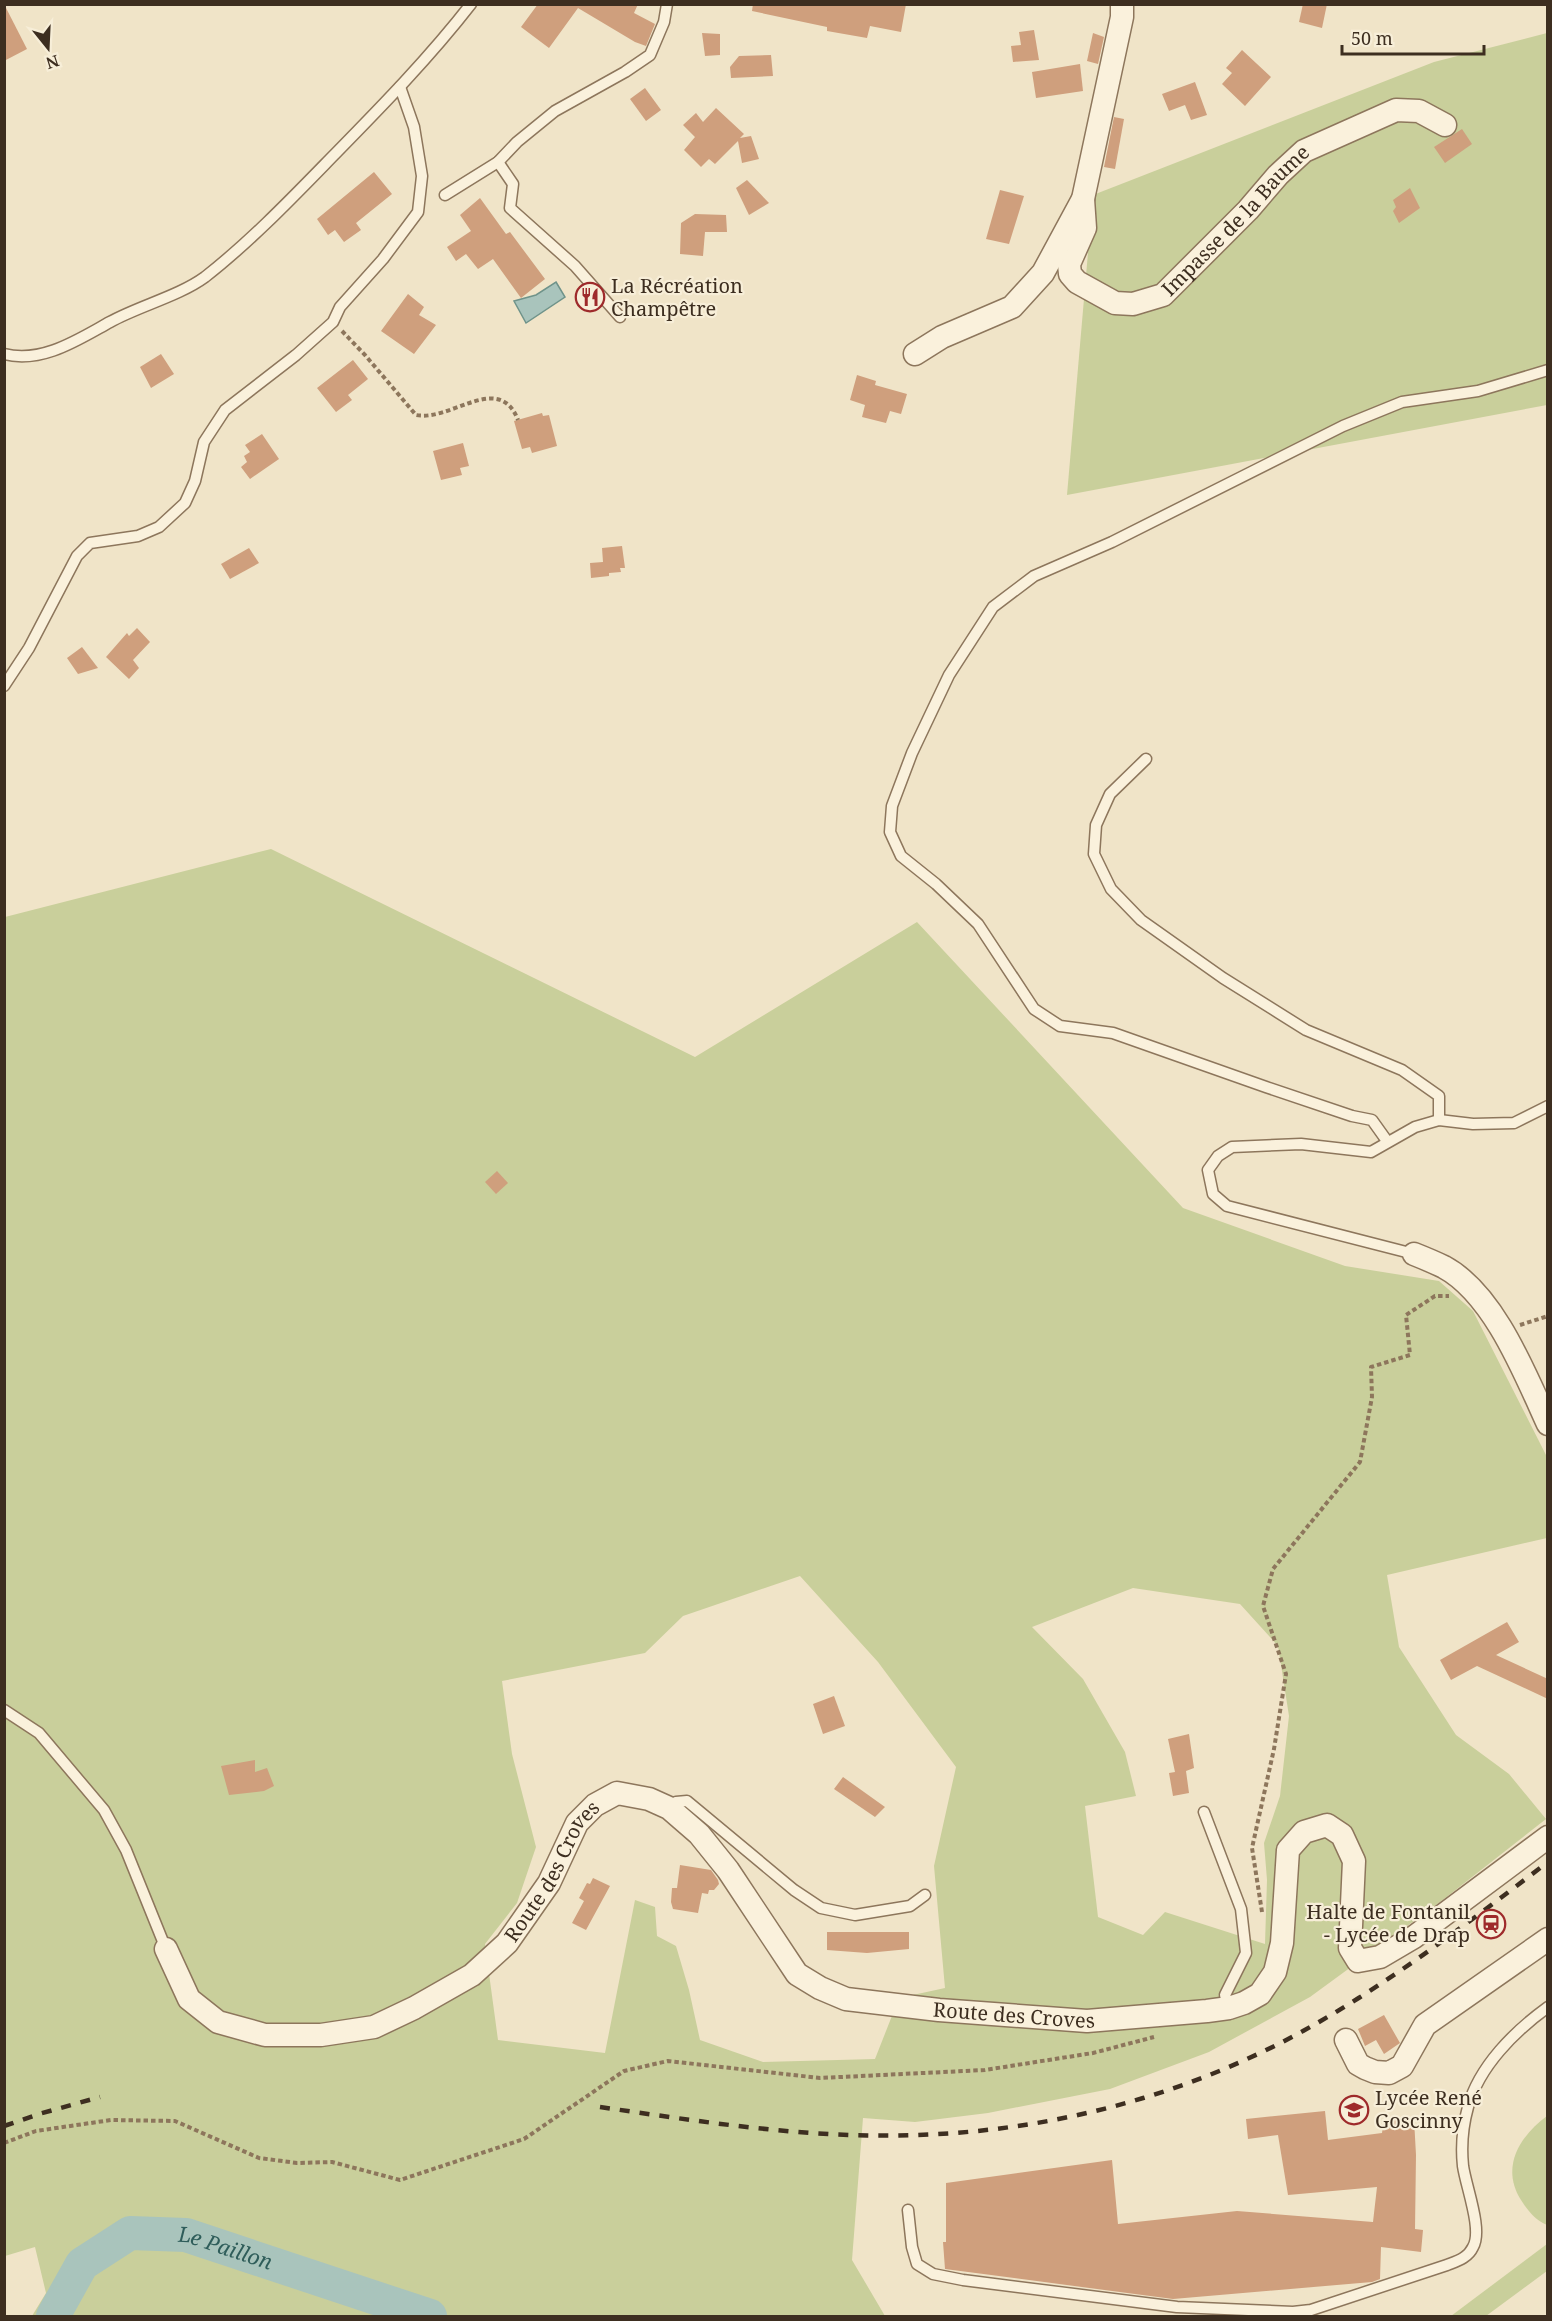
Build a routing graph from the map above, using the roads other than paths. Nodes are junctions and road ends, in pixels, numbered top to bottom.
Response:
1 (471, 4) edge
2 (667, 4) edge
3 (1122, 4) edge
4 (400, 87) junction
5 (1446, 125) dead end
6 (498, 162) junction
7 (445, 195) dead end
8 (1083, 200) junction
9 (620, 316) dead end
10 (4, 354) edge
11 (915, 354) dead end
12 (1548, 370) edge
13 (4, 686) edge
14 (1146, 759) dead end
15 (1548, 1106) edge
16 (1439, 1120) junction
17 (1388, 1141) junction
18 (1414, 1254) joint
19 (1548, 1424) edge
20 (4, 1710) edge
21 (669, 1808) junction
22 (1204, 1812) dead end
23 (1548, 1837) edge
24 (925, 1895) dead end
25 (1548, 1939) edge
26 (166, 1949) joint
27 (1548, 2007) edge
28 (1218, 2010) junction
29 (1346, 2040) dead end
30 (908, 2210) dead end

1 - 4 lane
2 - 6 lane
3 - 8 street
4 - 10 lane
4 - 13 lane
5 - 8 street, Impasse de la Baume
6 - 7 lane
6 - 9 lane
8 - 11 street
12 - 17 lane
14 - 16 lane
15 - 16 lane
16 - 17 lane
17 - 18 lane
18 - 19 street
20 - 26 lane, Route des Croves
21 - 24 lane
21 - 26 street, Route des Croves
21 - 28 street, Route des Croves
22 - 28 lane
23 - 28 street, Route des Croves
25 - 29 street
27 - 30 lane

